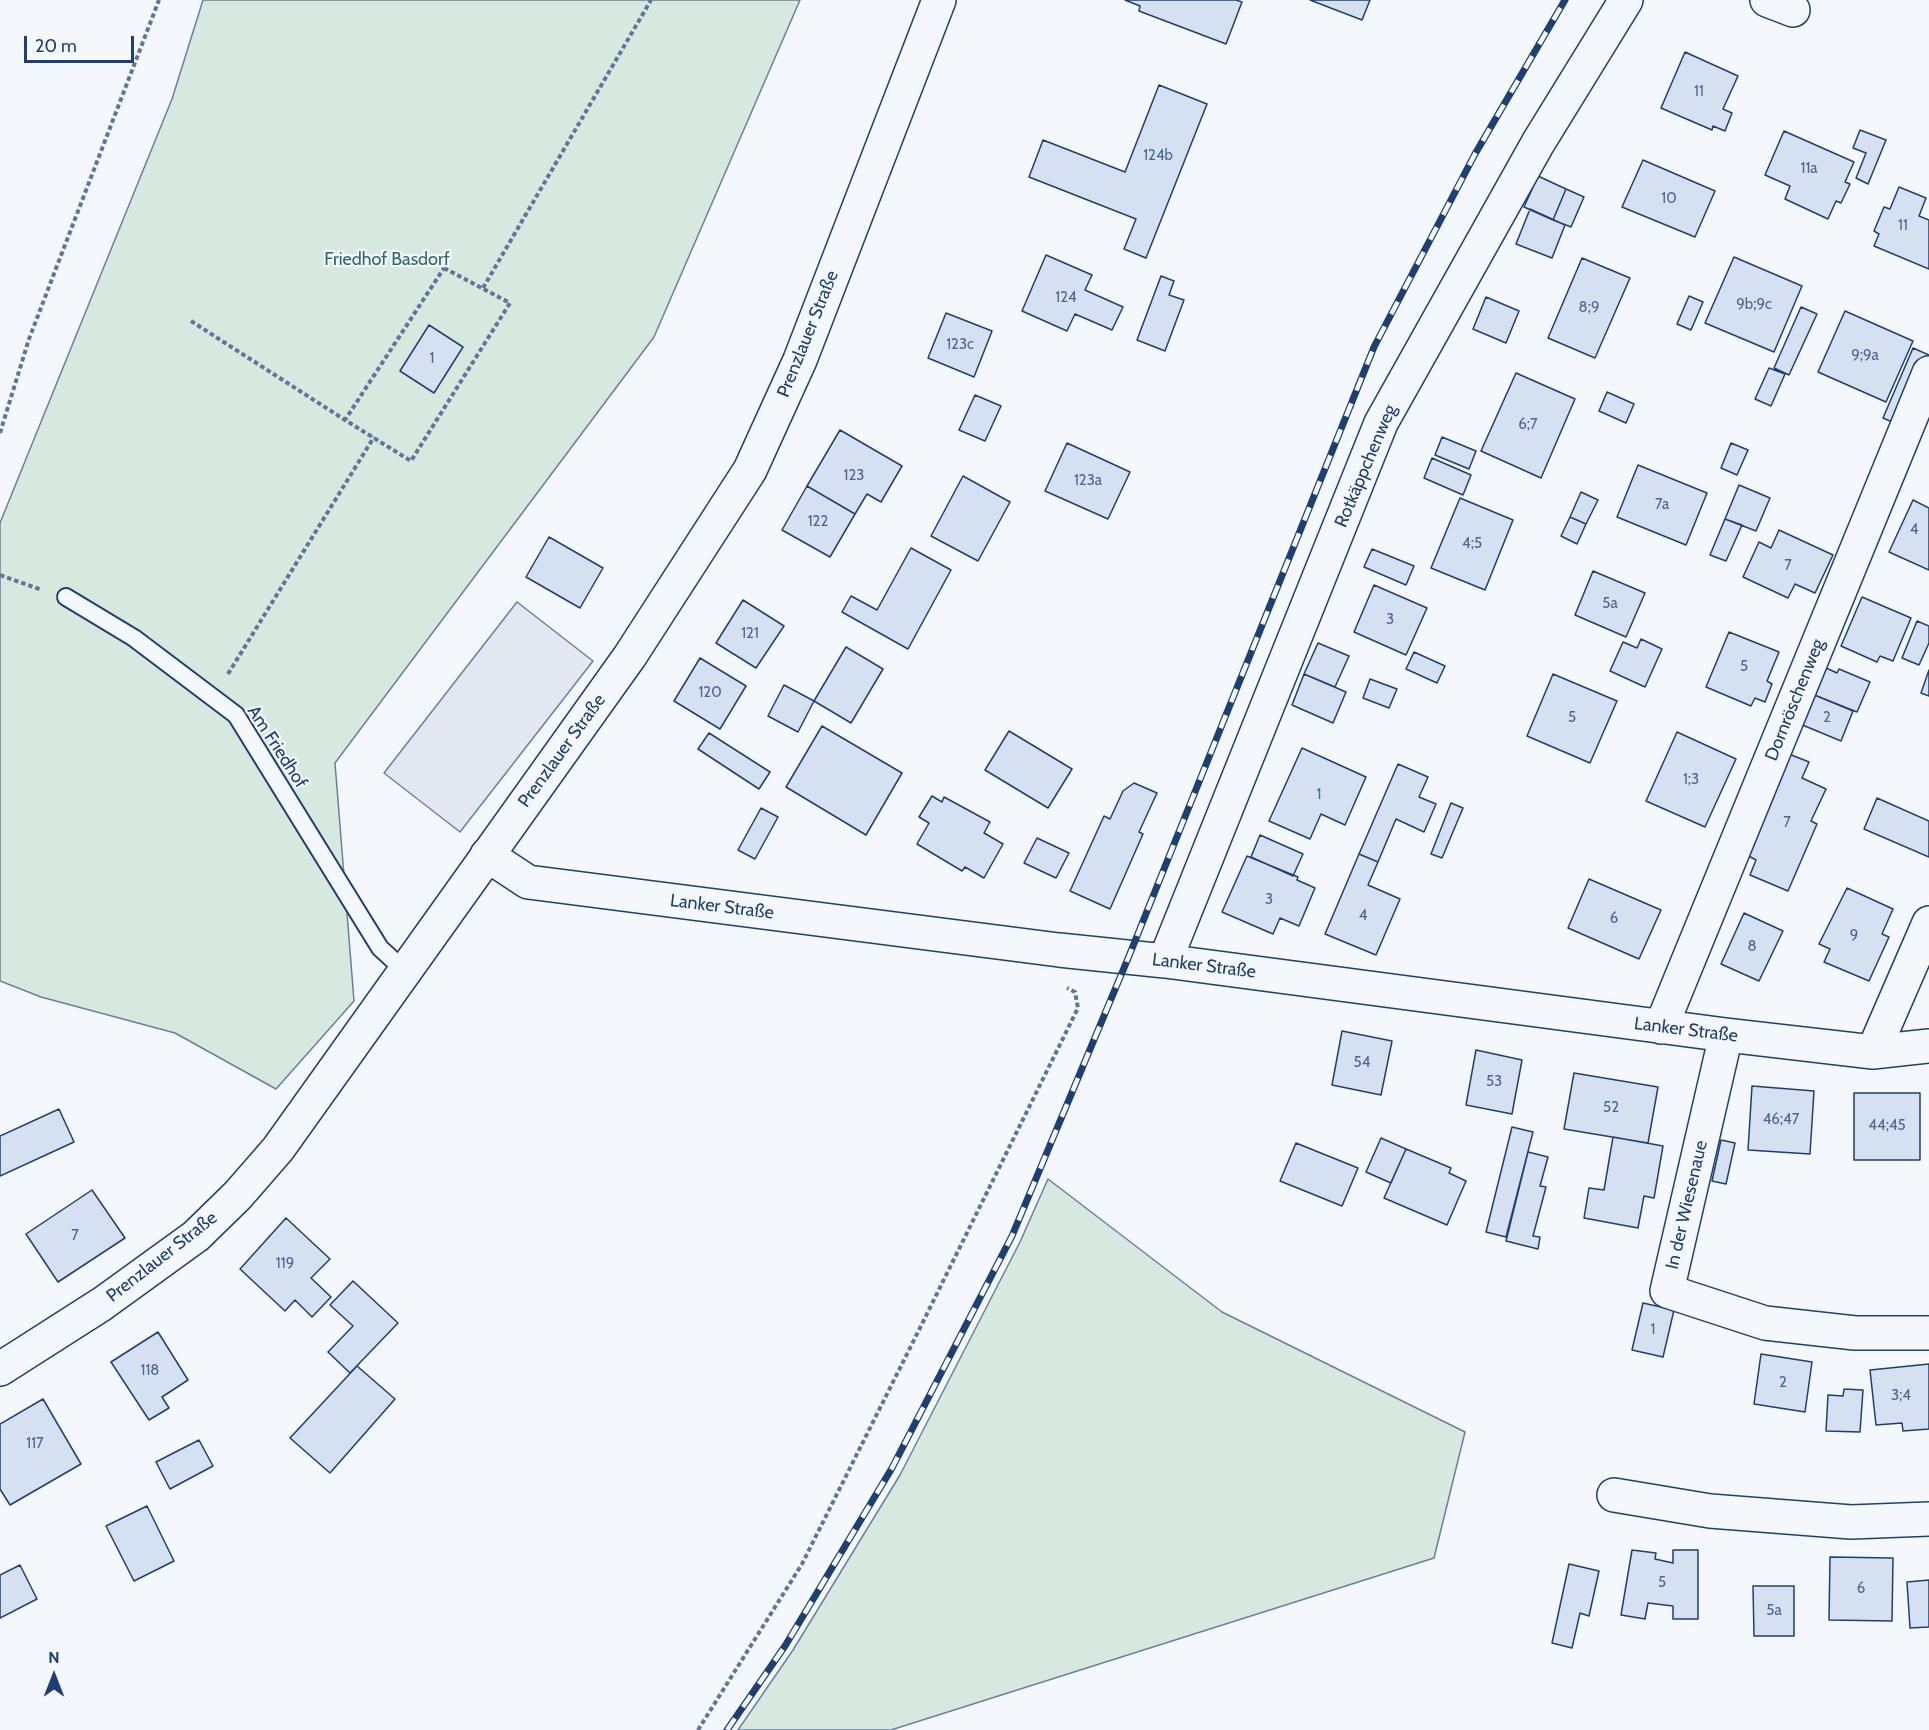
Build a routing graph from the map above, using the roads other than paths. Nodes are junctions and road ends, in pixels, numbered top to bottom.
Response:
1 (939, 0) edge
2 (1626, 0) edge
3 (1929, 373) edge
4 (66, 597) road end
5 (488, 855) junction
6 (1929, 923) edge
7 (1165, 960) junction
8 (404, 970) junction
9 (1661, 1027) junction
10 (1726, 1035) junction
11 (1929, 1046) edge
12 (1873, 1052) junction
13 (1929, 1333) edge
14 (0, 1369) edge
15 (1614, 1495) dead end
16 (1929, 1519) edge

1 - 5 street, Prenzlauer Straße
2 - 7 street, Rotkäppchenweg
3 - 9 street, Dornröschenweg
4 - 8 lane, Am Friedhof
5 - 7 street, Lanker Straße
5 - 8 street, Prenzlauer Straße
6 - 12 street
7 - 9 street, Lanker Straße
8 - 14 street, Prenzlauer Straße
9 - 10 street, Lanker Straße
10 - 12 street, Lanker Straße
10 - 13 street, In der Wiesenaue
11 - 12 street, Lanker Straße
15 - 16 street

